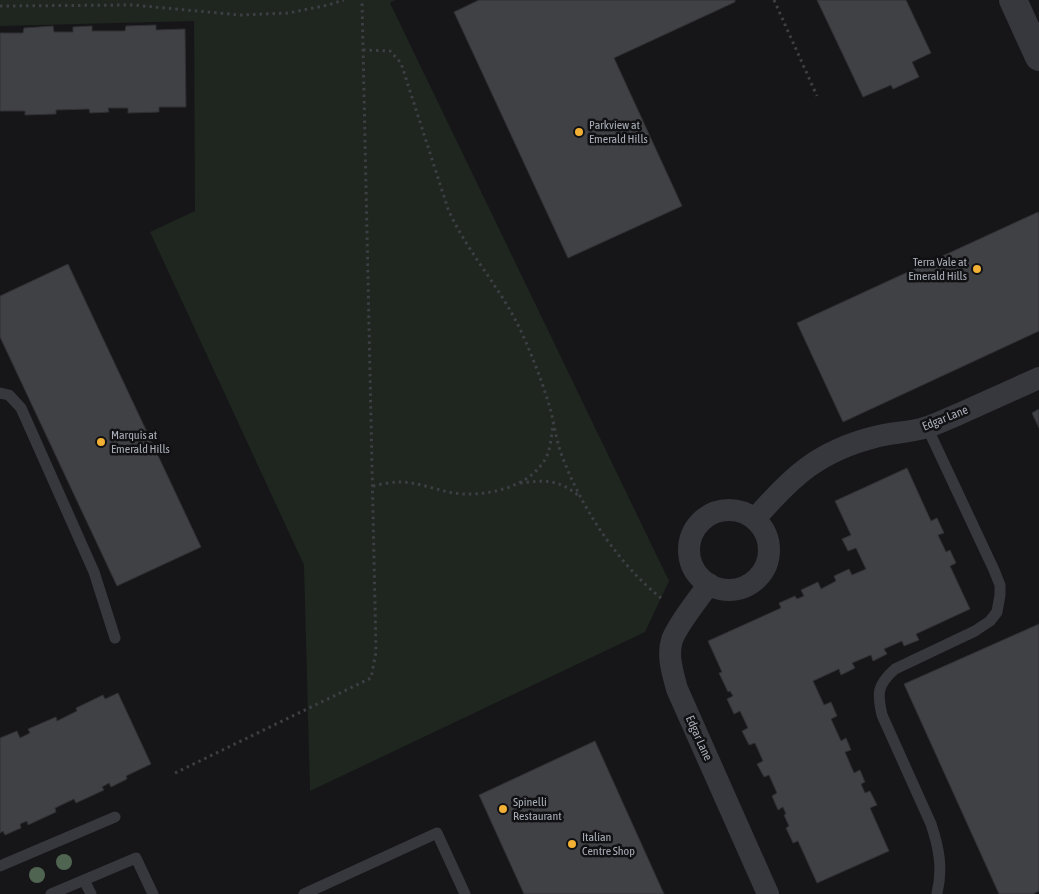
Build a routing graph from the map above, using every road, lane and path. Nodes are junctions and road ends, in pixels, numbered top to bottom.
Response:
1 (116, 0) edge
2 (344, 0) edge
3 (362, 0) edge
4 (774, 0) edge
5 (1013, 0) edge
6 (0, 6) edge
7 (117, 6) junction
8 (363, 50) junction
9 (1039, 57) edge
10 (817, 96) dead end
11 (1039, 378) edge
12 (0, 393) edge
13 (553, 421) junction
14 (927, 427) junction
15 (518, 483) junction
16 (373, 486) junction
17 (582, 498) junction
18 (755, 519) junction
19 (709, 584) junction
20 (661, 598) dead end
21 (115, 638) dead end
22 (175, 773) dead end
23 (115, 817) dead end
24 (0, 866) edge
25 (84, 880) junction
26 (937, 893) edge
27 (51, 894) edge
28 (91, 894) edge
29 (153, 894) edge
30 (304, 894) edge
31 (465, 894) edge
32 (768, 894) edge

1 - 7 path
2 - 7 path
3 - 8 path
4 - 10 path
5 - 9 street
6 - 7 path
8 - 13 path
8 - 16 path
11 - 14 street, Edgar Lane
12 - 21 lane
13 - 15 path
13 - 17 path
14 - 18 street, Edgar Lane
14 - 26 lane
15 - 16 path
15 - 17 path
16 - 22 path
17 - 20 path
18 - 19 street
18 - 19 street
19 - 32 street, Edgar Lane
23 - 24 lane
25 - 27 lane
25 - 28 lane
25 - 29 lane
30 - 31 lane

